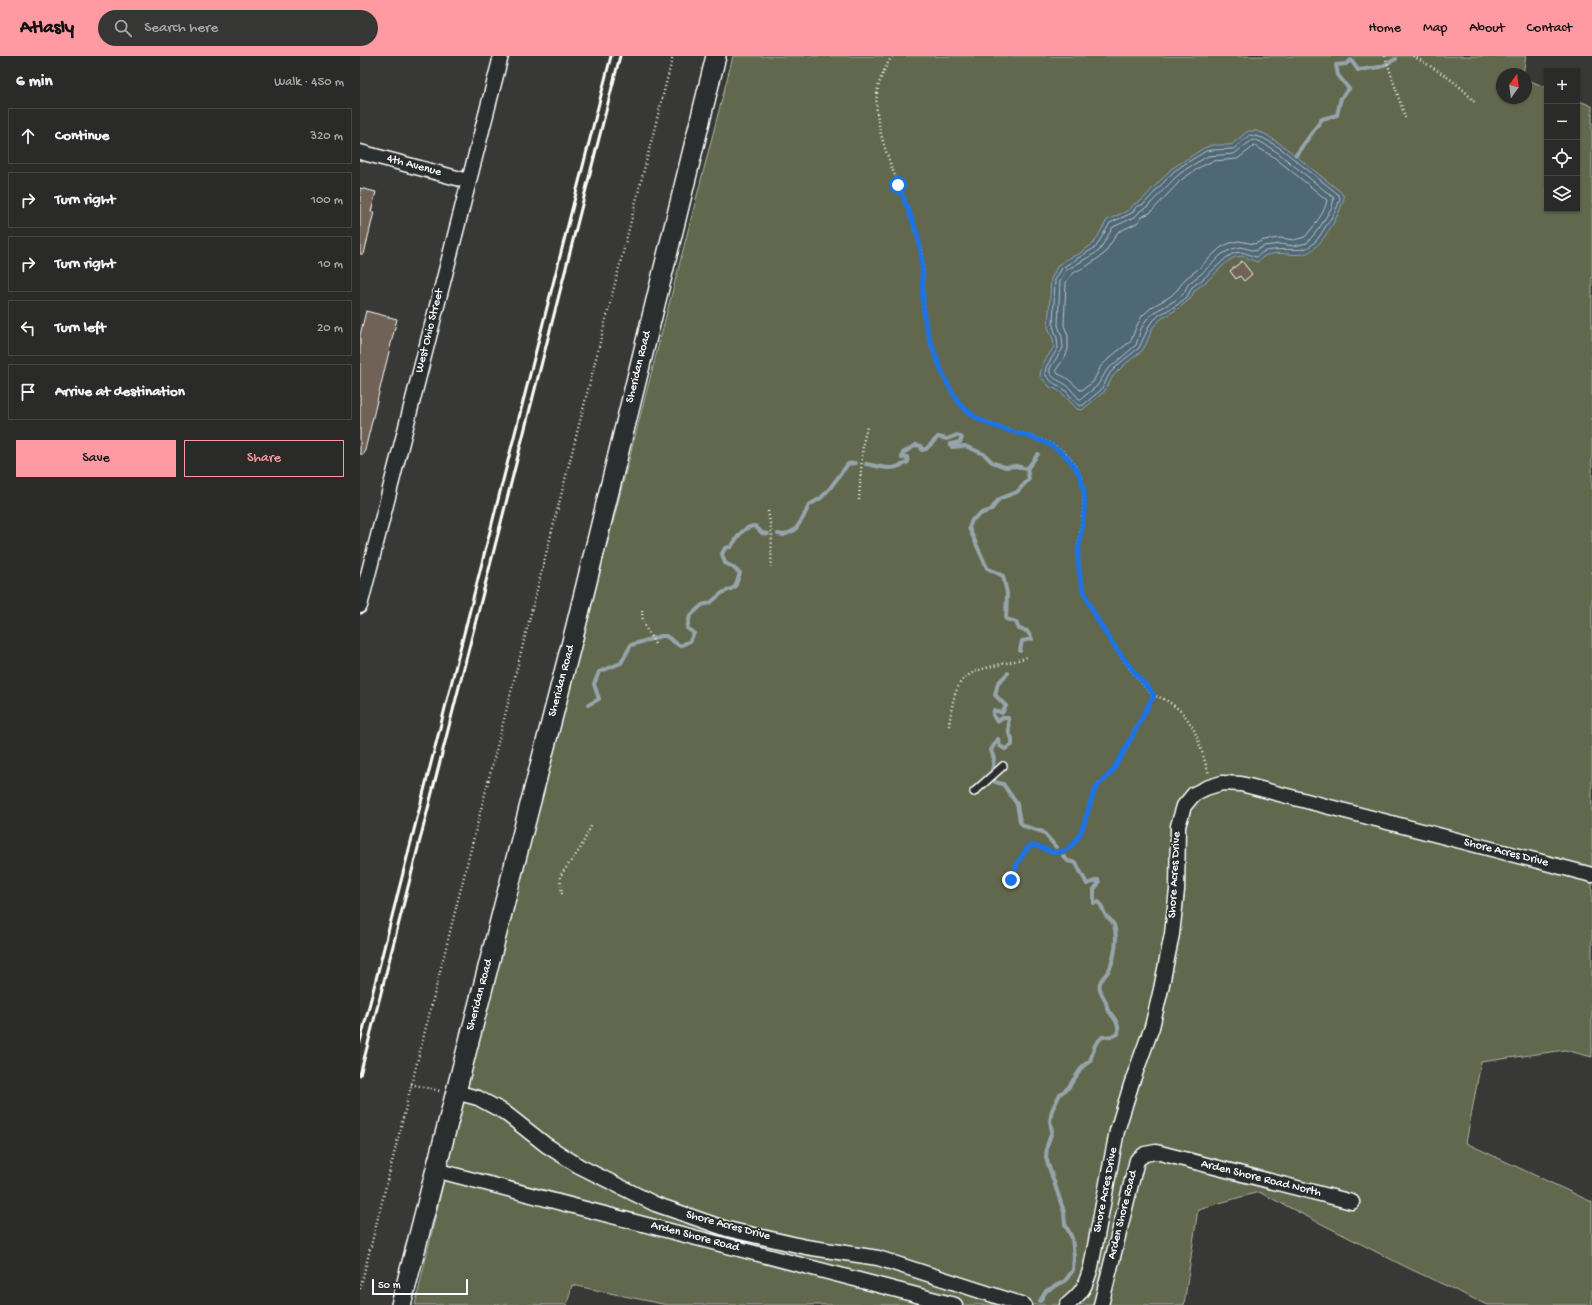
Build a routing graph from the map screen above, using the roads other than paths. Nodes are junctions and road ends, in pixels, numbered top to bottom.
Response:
1 (501, 56) edge
2 (716, 56) edge
3 (360, 152) edge
4 (468, 181) junction
5 (360, 606) edge
6 (1003, 766) dead end
7 (974, 792) dead end
8 (1592, 875) edge
9 (455, 1092) junction
10 (1170, 1156) joint
11 (435, 1170) junction
12 (1352, 1202) dead end
13 (401, 1305) edge
14 (955, 1305) edge
15 (1024, 1305) edge
16 (1067, 1305) edge
17 (1101, 1305) edge

1 - 4 street, West Ohio Street
2 - 9 main road, Sheridan Road
3 - 4 street, 4th Avenue
4 - 5 street, West Ohio Street
6 - 7 lane
8 - 16 street, Shore Acres Drive
9 - 11 main road, Sheridan Road
9 - 15 street, Shore Acres Drive
10 - 12 street, Arden Shore Road North
10 - 17 street, Arden Shore Road
11 - 13 main road, Sheridan Road
11 - 14 street, Arden Shore Road

